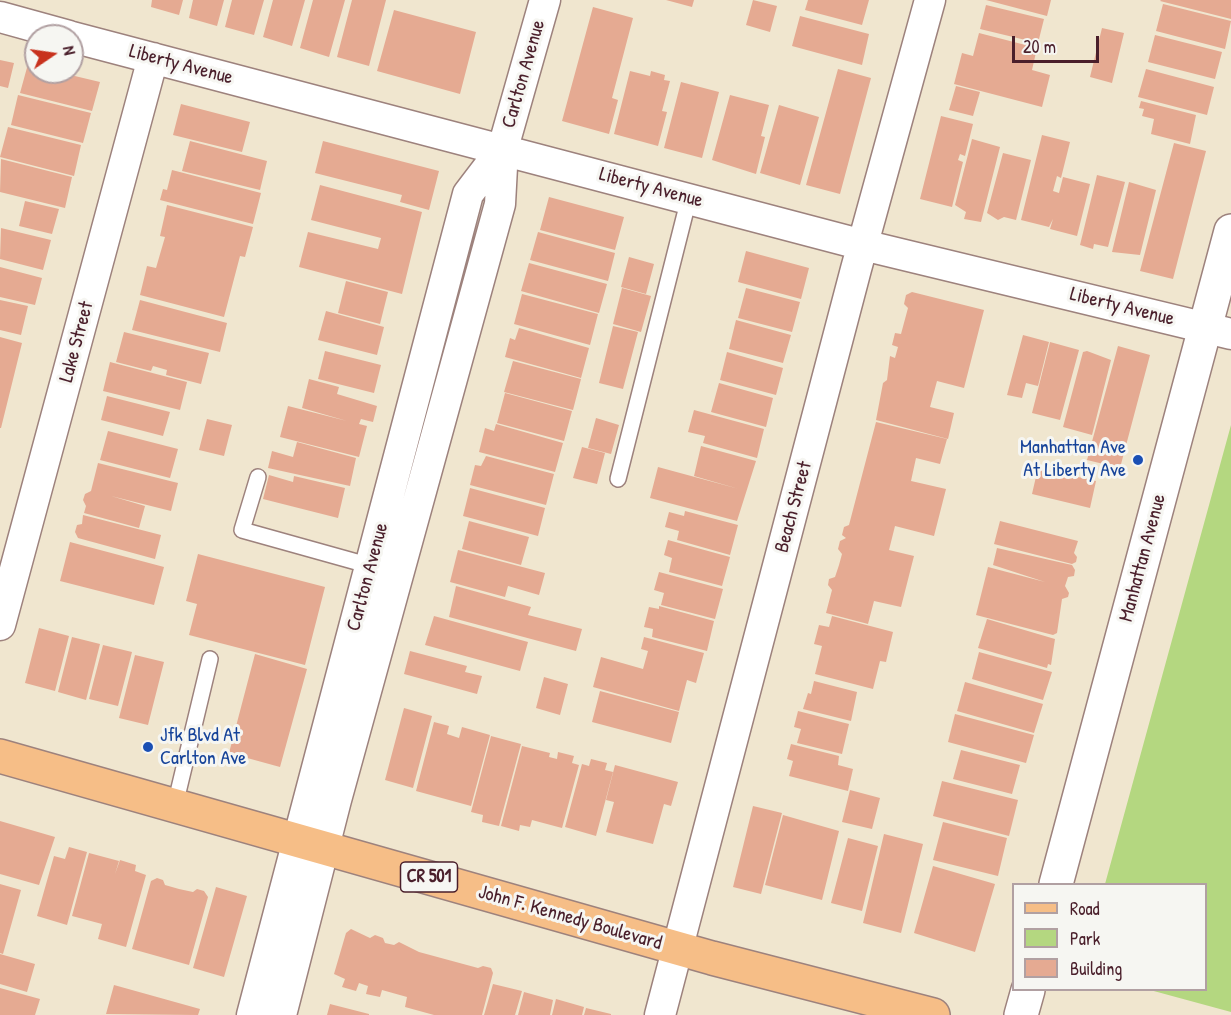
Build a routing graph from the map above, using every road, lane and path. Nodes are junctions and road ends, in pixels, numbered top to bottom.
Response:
1 (545, 0) edge
2 (930, 0) edge
3 (0, 18) edge
4 (24, 24) edge
5 (84, 39) edge
6 (153, 58) junction
7 (503, 148) junction
8 (689, 198) junction
9 (1231, 231) edge
10 (863, 245) junction
11 (1218, 331) edge
12 (411, 416) junction
13 (439, 426) junction
14 (258, 477) dead end
15 (618, 479) dead end
16 (371, 566) junction
17 (0, 625) edge
18 (364, 647) junction
19 (210, 659) dead end
20 (0, 756) edge
21 (175, 806) junction
22 (311, 843) junction
23 (1057, 883) edge
24 (678, 949) junction
25 (1028, 991) edge
26 (252, 1015) edge
27 (281, 1015) edge
28 (660, 1015) edge
29 (933, 1015) edge
30 (1022, 1015) edge

1 - 7 street, Carlton Avenue
2 - 10 street, Beach Street
3 - 4 street, Liberty Avenue
5 - 6 street, Liberty Avenue
6 - 7 street, Liberty Avenue
6 - 17 street, Lake Street
7 - 8 street, Liberty Avenue
7 - 12 street, Carlton Avenue
7 - 13 street, Carlton Avenue
8 - 10 street, Liberty Avenue
8 - 15 lane
9 - 11 street, Manhattan Avenue
10 - 11 street, Liberty Avenue
10 - 24 street, Beach Street
11 - 23 street, Manhattan Avenue
12 - 13 street
12 - 16 street, Carlton Avenue
13 - 18 street, Carlton Avenue
14 - 16 lane
16 - 18 street, Carlton Avenue
18 - 22 street, Carlton Avenue
19 - 21 lane
20 - 21 main road, John F. Kennedy Boulevard / CR 501
21 - 22 main road, John F. Kennedy Boulevard / CR 501
22 - 24 main road, John F. Kennedy Boulevard / CR 501
22 - 26 street, Carlton Avenue
22 - 27 street, Carlton Avenue
24 - 28 street, Beach Street
24 - 29 main road, John F. Kennedy Boulevard / CR 501
25 - 30 street

